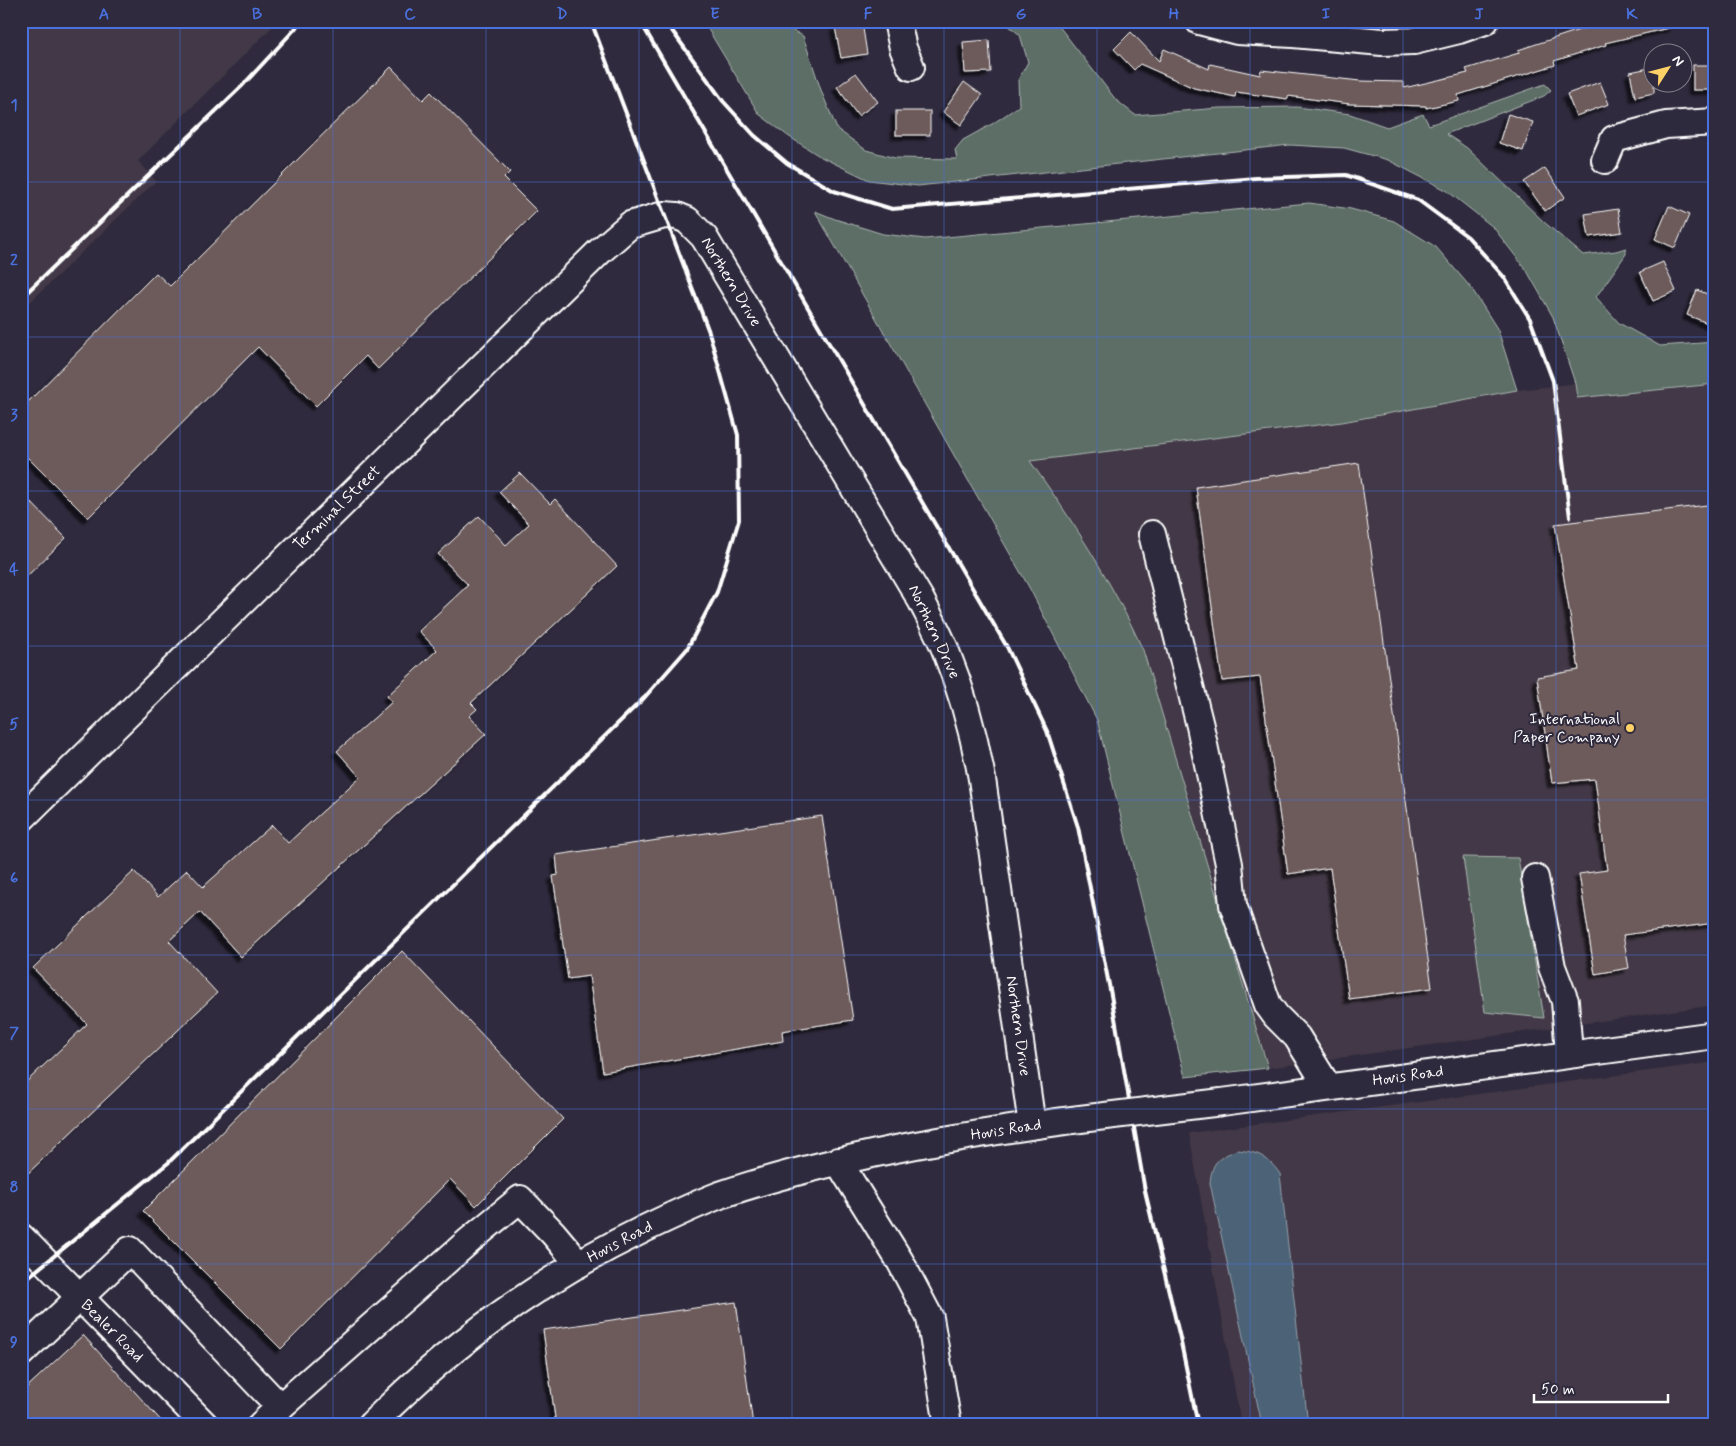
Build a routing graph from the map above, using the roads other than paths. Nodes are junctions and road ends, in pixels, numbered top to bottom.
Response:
1 (897, 21) edge
2 (1199, 21) edge
3 (1485, 21) edge
4 (1294, 28) edge
5 (911, 67) dead end
6 (1715, 122) edge
7 (1605, 160) dead end
8 (664, 215) joint
9 (1152, 534) dead end
10 (21, 819) edge
11 (1535, 878) dead end
12 (1715, 1035) edge
13 (1569, 1054) junction
14 (1328, 1087) junction
15 (1032, 1125) junction
16 (838, 1161) junction
17 (21, 1237) edge
18 (579, 1264) junction
19 (80, 1298) junction
20 (21, 1353) edge
21 (280, 1407) junction
22 (205, 1425) edge
23 (261, 1425) edge
24 (371, 1425) edge
25 (948, 1425) edge

1 - 5 street
2 - 4 street
3 - 4 street
6 - 7 street
8 - 10 street, Terminal Street
8 - 15 street, Northern Drive
9 - 14 street
11 - 13 street
12 - 13 street, Hovis Road
13 - 14 street, Hovis Road
14 - 15 street, Hovis Road, bridge
15 - 16 street, Hovis Road
16 - 18 street, Hovis Road
16 - 25 street
17 - 19 street, Bealer Road
18 - 21 street
18 - 24 street, Hovis Road
19 - 20 street
19 - 21 street
19 - 22 street, Bealer Road
21 - 23 street

